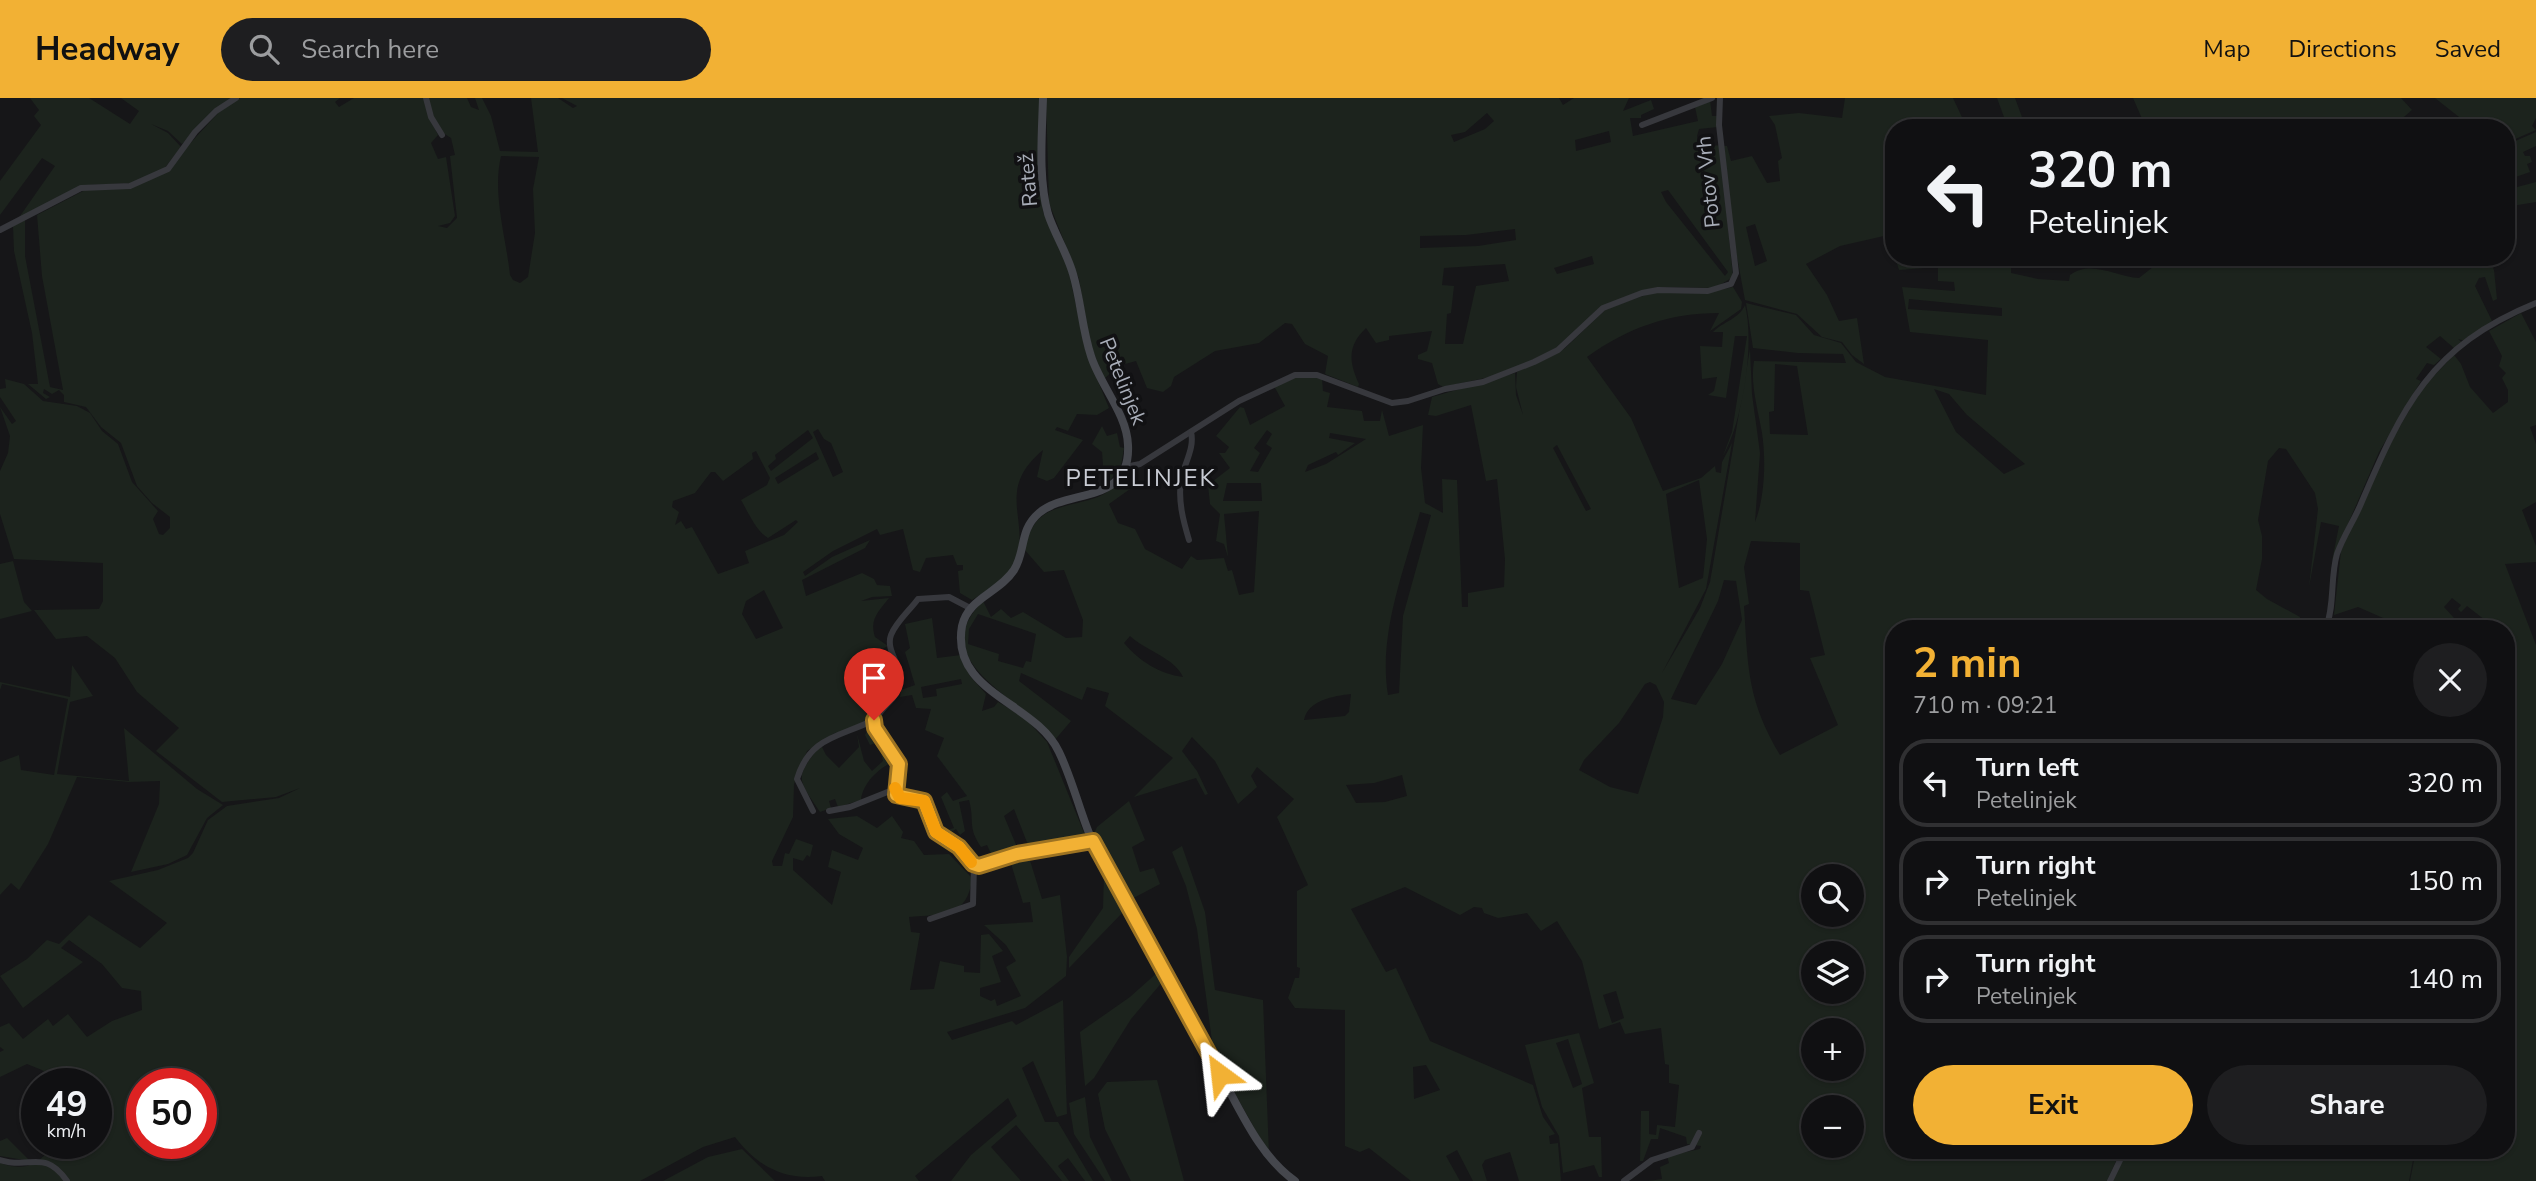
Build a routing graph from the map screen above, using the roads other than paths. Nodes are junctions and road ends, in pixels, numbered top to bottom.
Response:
1 (236, 98) edge
2 (426, 98) edge
3 (1043, 98) edge
4 (1712, 98) edge
5 (1720, 98) edge
6 (1642, 125) dead end
7 (442, 135) dead end
8 (0, 230) edge
9 (1068, 255) joint
10 (2536, 303) edge
11 (1191, 432) junction
12 (1125, 467) junction
13 (1189, 540) dead end
14 (970, 608) junction
15 (2329, 620) edge
16 (874, 720) junction
17 (895, 789) junction
18 (813, 811) dead end
19 (829, 811) dead end
20 (1093, 841) junction
21 (974, 865) junction
22 (930, 919) dead end
23 (1699, 1133) dead end
24 (2121, 1159) edge
25 (0, 1160) edge
26 (67, 1181) edge
27 (1294, 1181) edge
28 (1624, 1181) edge
29 (2110, 1181) edge

1 - 8 street
2 - 7 street
3 - 9 main road, Ratež
4 - 6 street, Potov Vrh
5 - 11 street, Potov Vrh
9 - 12 main road, Petelinjek
10 - 15 street
11 - 12 street
11 - 13 street
12 - 14 main road
14 - 16 street
14 - 20 main road
16 - 17 street
16 - 18 street
17 - 19 street
17 - 21 street
20 - 21 street
20 - 27 main road
21 - 22 street
23 - 28 street
24 - 29 street
25 - 26 street

